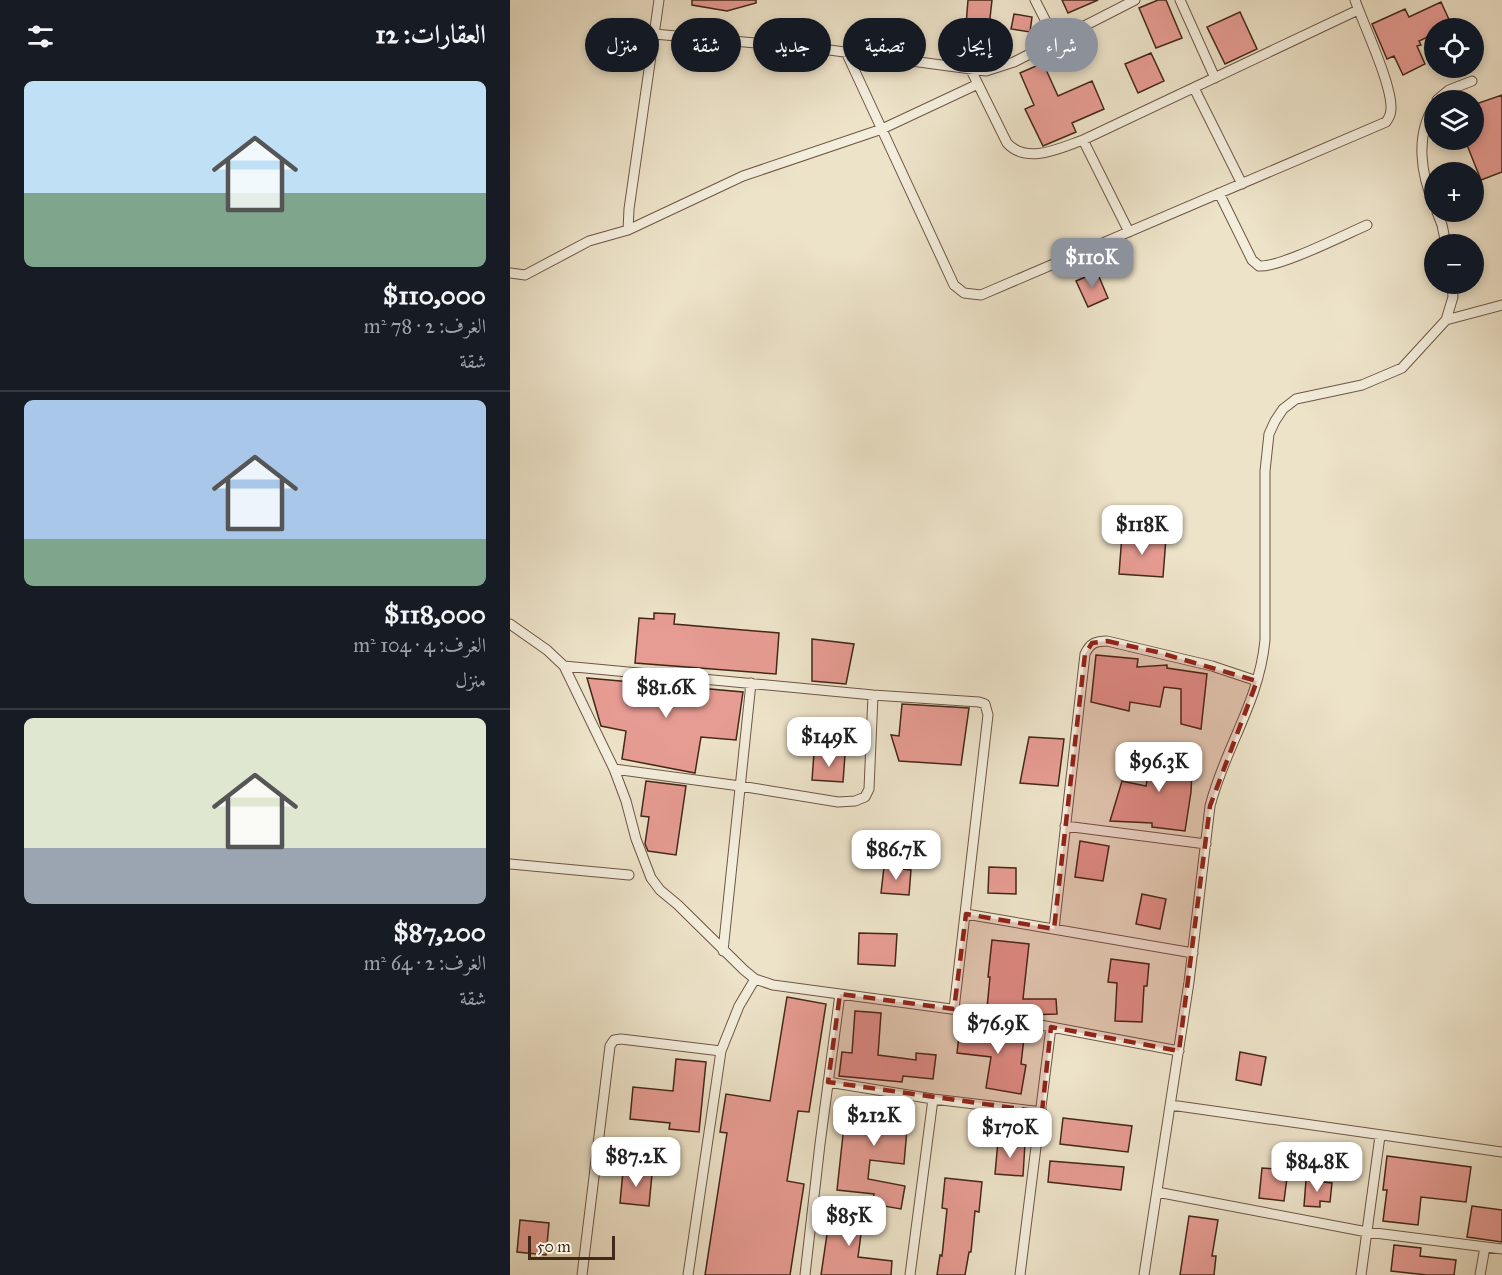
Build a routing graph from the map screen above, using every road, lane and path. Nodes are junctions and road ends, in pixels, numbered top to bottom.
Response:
1 (659, 0) edge
2 (1035, 0) edge
3 (1135, 0) edge
4 (1180, 0) edge
5 (1355, 0) edge
6 (1358, 10) junction
7 (656, 18) edge
8 (1044, 18) edge
9 (1098, 19) edge
10 (659, 34) edge
11 (843, 52) edge
12 (648, 72) edge
13 (855, 72) edge
14 (972, 72) edge
15 (1215, 78) junction
16 (1472, 81) dead end
17 (978, 84) junction
18 (1194, 88) junction
19 (1449, 90) edge
20 (882, 129) junction
21 (1424, 139) edge
22 (1083, 140) junction
23 (1424, 179) edge
24 (1242, 184) junction
25 (1220, 194) junction
26 (1367, 225) dead end
27 (628, 230) junction
28 (1129, 232) junction
29 (510, 273) edge
30 (1453, 294) edge
31 (1502, 305) edge
32 (1446, 320) junction
33 (510, 624) edge
34 (564, 666) junction
35 (1257, 681) junction
36 (751, 683) junction
37 (873, 695) junction
38 (614, 770) junction
39 (740, 786) junction
40 (1065, 826) junction
41 (1206, 844) junction
42 (510, 864) edge
43 (629, 875) dead end
44 (966, 914) junction
45 (1054, 929) junction
46 (723, 951) junction
47 (1193, 952) junction
48 (755, 980) junction
49 (840, 994) junction
50 (954, 1009) junction
51 (1052, 1027) junction
52 (721, 1051) junction
53 (1179, 1051) junction
54 (828, 1082) junction
55 (933, 1098) junction
56 (1171, 1105) junction
57 (1042, 1112) junction
58 (1380, 1136) junction
59 (1502, 1152) edge
60 (1157, 1192) junction
61 (1367, 1232) junction
62 (1485, 1247) junction
63 (1502, 1249) edge
64 (582, 1275) edge
65 (688, 1275) edge
66 (805, 1275) edge
67 (910, 1275) edge
68 (1020, 1275) edge
69 (1144, 1275) edge
70 (1361, 1275) edge
71 (1480, 1275) edge

1 - 7 street
2 - 8 street
3 - 9 street
4 - 15 street
5 - 6 street
6 - 15 street
6 - 24 street
10 - 11 street
12 - 27 street
13 - 20 street
14 - 17 street
15 - 18 street
16 - 19 street
17 - 20 street
17 - 22 street
18 - 22 street
18 - 24 street
20 - 27 street
20 - 28 street
21 - 23 street
22 - 28 street
24 - 25 street
25 - 26 street
25 - 28 street
27 - 29 street
30 - 32 street
31 - 32 street
32 - 35 street
33 - 34 street
34 - 36 street
34 - 38 street
35 - 40 street
35 - 41 street
36 - 37 street
36 - 39 street
37 - 39 street
37 - 44 street
38 - 39 street
38 - 46 street
39 - 46 street
40 - 41 street
40 - 45 street
41 - 47 street
42 - 43 street
44 - 45 street
44 - 50 street
45 - 47 street
46 - 48 street
47 - 53 street
48 - 49 street
48 - 52 street
49 - 50 street
49 - 54 street
50 - 51 street
51 - 53 street
51 - 57 street
52 - 64 street
52 - 65 street
53 - 56 street
54 - 55 street
54 - 66 street
55 - 57 street
55 - 67 street
56 - 58 street
56 - 60 street
57 - 68 street
58 - 59 street
58 - 61 street
60 - 61 street
60 - 69 street
61 - 62 street
61 - 70 street
62 - 63 street
62 - 71 street

